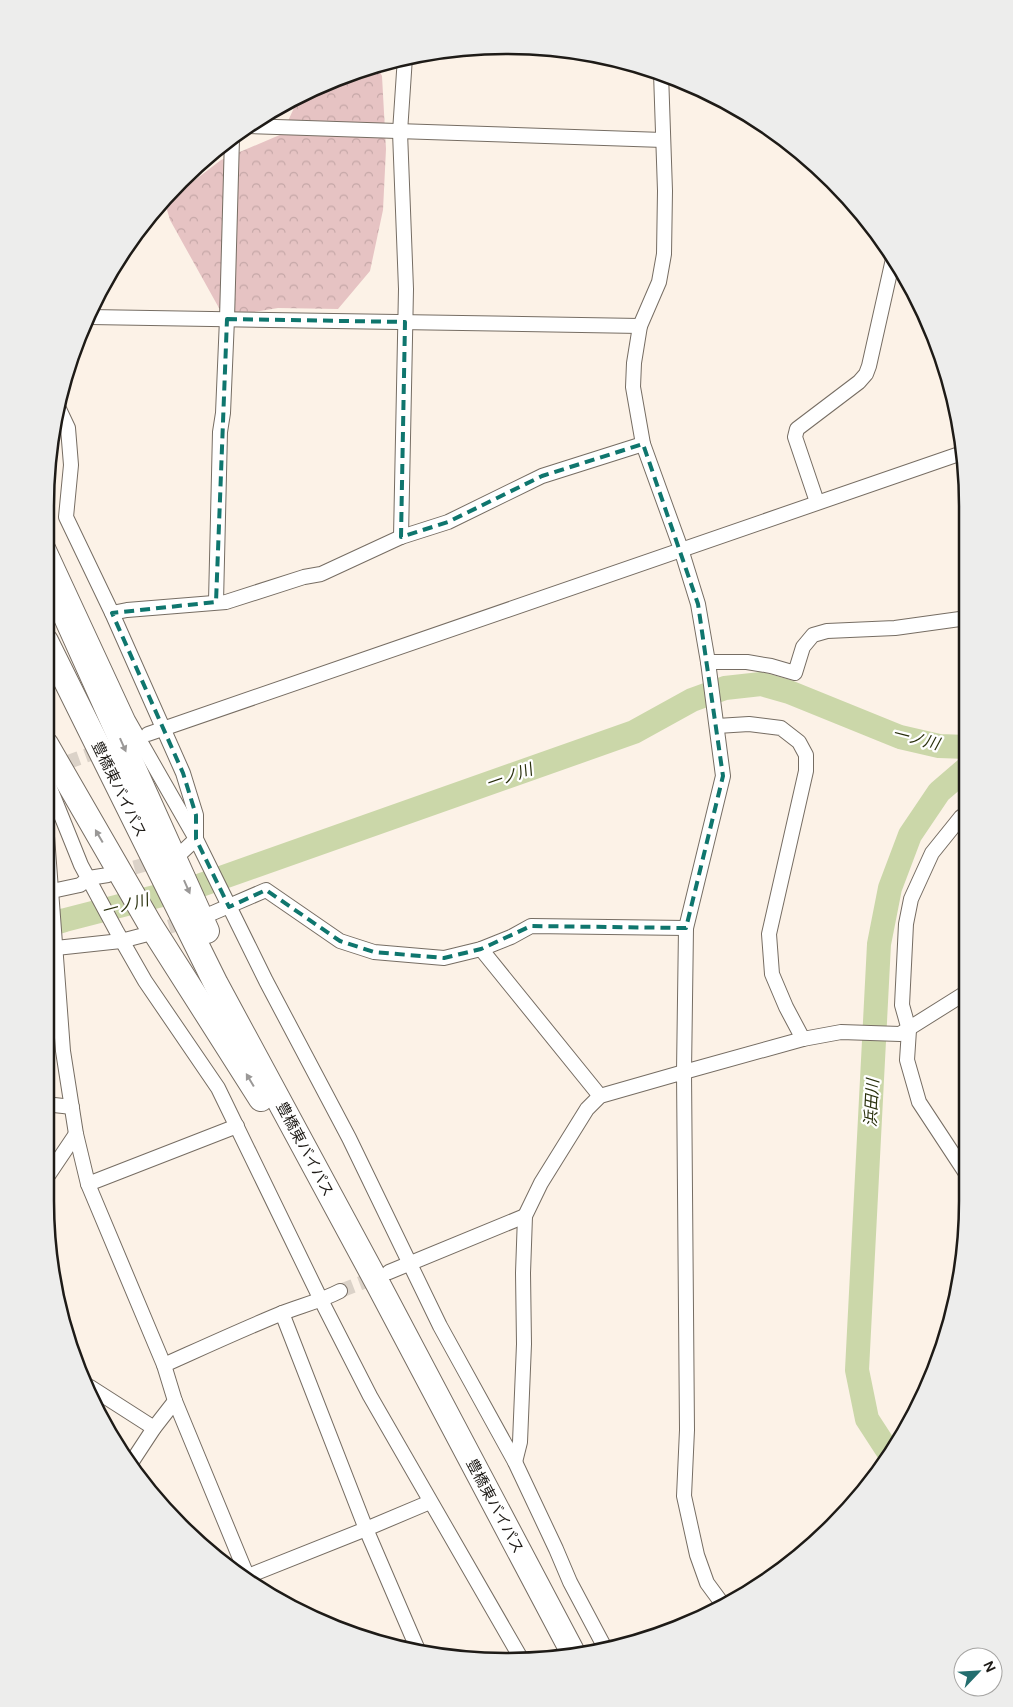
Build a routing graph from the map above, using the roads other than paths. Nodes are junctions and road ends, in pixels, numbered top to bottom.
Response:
1 (404, 65) edge
2 (661, 81) edge
3 (260, 127) edge
4 (400, 132) junction
5 (663, 140) junction
6 (232, 146) edge
7 (891, 268) edge
8 (95, 317) edge
9 (227, 320) junction
10 (404, 322) junction
11 (640, 326) junction
12 (62, 417) edge
13 (644, 444) junction
14 (956, 454) edge
15 (817, 502) junction
16 (401, 537) junction
17 (681, 549) junction
18 (54, 560) edge
19 (54, 591) edge
20 (216, 602) junction
21 (112, 613) junction
22 (959, 619) edge
23 (54, 656) edge
24 (709, 664) junction
25 (716, 721) junction
26 (163, 727) junction
27 (148, 734) dead end
28 (54, 759) edge
29 (54, 800) edge
30 (959, 819) edge
31 (196, 839) junction
32 (171, 861) junction
33 (116, 877) junction
34 (91, 883) junction
35 (54, 894) edge
36 (227, 902) junction
37 (196, 914) junction
38 (54, 922) edge
39 (686, 928) junction
40 (147, 930) junction
41 (119, 937) junction
42 (56, 948) junction
43 (481, 949) junction
44 (959, 997) edge
45 (904, 1032) junction
46 (803, 1038) junction
47 (684, 1072) junction
48 (600, 1096) junction
49 (54, 1105) edge
50 (72, 1107) junction
51 (237, 1126) junction
52 (76, 1134) junction
53 (959, 1163) edge
54 (54, 1167) edge
55 (88, 1184) junction
56 (525, 1216) junction
57 (409, 1264) junction
58 (384, 1278) junction
59 (340, 1291) tunnel mouth
60 (321, 1300) junction
61 (282, 1313) junction
62 (164, 1365) junction
63 (95, 1390) edge
64 (175, 1401) junction
65 (154, 1428) junction
66 (134, 1458) edge
67 (516, 1462) junction
68 (430, 1502) junction
69 (366, 1529) junction
70 (245, 1570) edge
71 (255, 1577) edge
72 (720, 1600) edge
73 (603, 1643) edge
74 (416, 1644) edge
75 (571, 1648) edge
76 (518, 1653) edge

1 - 4 street
2 - 5 street
3 - 4 street
4 - 5 street
4 - 10 street
5 - 11 street
6 - 9 street
7 - 15 street
8 - 9 street
9 - 10 street
9 - 20 street
10 - 11 street
10 - 16 street
11 - 13 street
12 - 21 street
13 - 16 street
13 - 17 street
14 - 15 street
15 - 17 street
16 - 20 street
17 - 24 street
17 - 26 street
18 - 31 street
19 -> 32 highway
20 - 21 street
21 - 26 street
22 - 24 street
23 - 32 highway, 豊橋東バイパス
24 - 25 street
25 - 39 street
25 - 46 street
26 - 27 street
26 - 31 street
33 -> 28 highway
29 - 34 street
30 - 45 street
31 - 32 street
31 - 36 street
32 - 37 highway
33 - 34 street
33 - 40 highway
34 - 35 street
34 - 41 street
36 - 37 street
36 - 43 street
36 - 57 street
37 - 58 highway, 豊橋東バイパス
38 - 42 street
39 - 43 street
39 - 47 street
40 - 41 street
58 -> 40 highway
41 - 42 street
41 - 51 street
42 - 50 street
43 - 48 street
44 - 45 street
45 - 46 street
45 - 53 street
46 - 47 street
47 - 48 street
47 - 72 street
48 - 56 street
49 - 50 street
50 - 52 street
51 - 55 street
51 - 60 street
52 - 54 street
52 - 55 street
55 - 62 street
56 - 57 street
56 - 67 street
57 - 58 street
57 - 67 street
58 - 75 highway, 豊橋東バイパス
59 - 60 street
60 - 61 street
60 - 68 street
61 - 62 street
61 - 69 street
62 - 64 street
63 - 65 street
64 - 65 street
64 - 70 street
65 - 66 street
67 - 73 street
68 - 69 street
68 - 76 street
69 - 71 street
69 - 74 street

